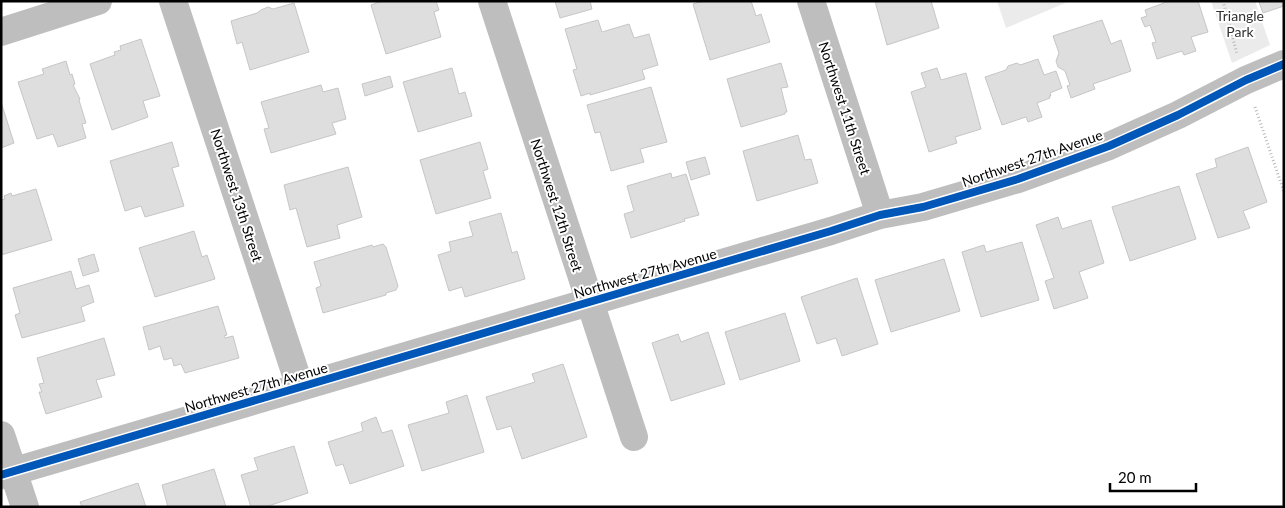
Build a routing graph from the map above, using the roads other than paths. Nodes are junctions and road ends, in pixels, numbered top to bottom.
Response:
1 (98, 1) edge
2 (492, 1) edge
3 (811, 1) edge
4 (174, 2) edge
5 (1, 32) edge
6 (1284, 64) edge
7 (880, 215) junction
8 (589, 303) junction
9 (300, 387) junction
10 (1, 435) edge
11 (634, 437) dead end
12 (7, 474) edge
13 (25, 507) edge

1 - 5 street
2 - 8 street, Northwest 12th Street
3 - 7 street, Northwest 11th Street
4 - 9 street, Northwest 13th Street
6 - 7 street, Northwest 27th Avenue
7 - 8 street, Northwest 27th Avenue
8 - 9 street, Northwest 27th Avenue
8 - 11 street, Northwest 12th Street
9 - 12 street, Northwest 27th Avenue
10 - 12 street
12 - 13 street

